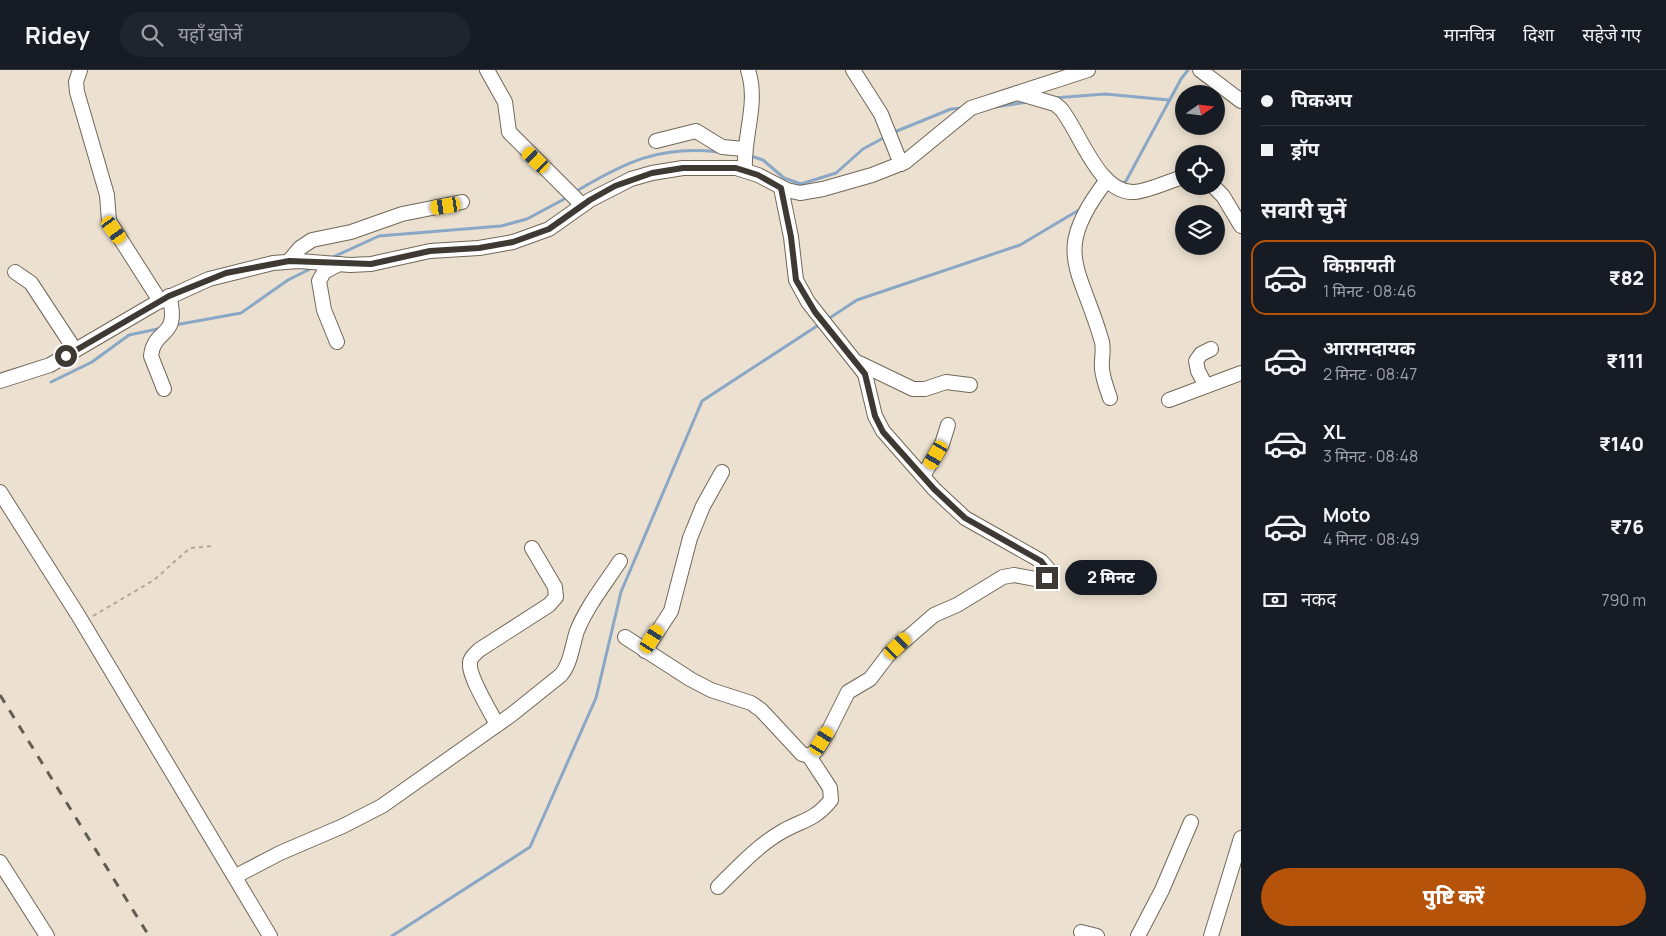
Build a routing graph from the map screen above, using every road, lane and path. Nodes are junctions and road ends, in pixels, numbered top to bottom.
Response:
1 (80, 70) edge
2 (487, 70) edge
3 (748, 70) edge
4 (853, 70) edge
5 (1088, 70) edge
6 (1200, 70) edge
7 (1016, 93) junction
8 (1241, 100) edge
9 (656, 141) dead end
10 (744, 149) junction
11 (901, 164) junction
12 (745, 170) junction
13 (1107, 180) junction
14 (1175, 180) edge
15 (781, 188) junction
16 (1222, 195) edge
17 (462, 202) dead end
18 (582, 205) junction
19 (1241, 226) edge
20 (289, 261) junction
21 (340, 264) junction
22 (15, 272) dead end
23 (164, 298) junction
24 (337, 342) dead end
25 (1211, 349) dead end
26 (75, 350) junction
27 (858, 363) junction
28 (1241, 373) edge
29 (0, 381) edge
30 (970, 385) dead end
31 (1206, 386) junction
32 (164, 389) dead end
33 (1110, 398) dead end
34 (1169, 400) dead end
35 (948, 425) dead end
36 (722, 472) dead end
37 (923, 476) junction
38 (0, 492) edge
39 (214, 546) dead end
40 (532, 548) dead end
41 (620, 561) dead end
42 (82, 622) junction
43 (625, 638) dead end
44 (645, 651) junction
45 (497, 725) junction
46 (809, 756) junction
47 (1191, 822) dead end
48 (1241, 838) edge
49 (0, 862) edge
50 (236, 876) junction
51 (718, 888) dead end
52 (1081, 932) dead end
53 (47, 936) edge
54 (270, 936) edge
55 (1097, 936) edge
56 (1138, 936) edge
57 (1211, 936) edge

1 - 23 street
2 - 18 street
3 - 10 street
4 - 11 street
5 - 7 street
6 - 8 street
7 - 11 street
7 - 13 street
9 - 10 street
10 - 12 street
11 - 15 street
12 - 15 street
12 - 18 street
13 - 14 street
13 - 33 street
15 - 27 street
16 - 19 street
17 - 20 street
18 - 21 street
20 - 21 street
20 - 23 street
21 - 24 street
22 - 26 street
23 - 26 street
23 - 32 street
25 - 31 street
26 - 29 street
27 - 30 street
27 - 37 street
28 - 31 street
31 - 34 street
35 - 37 street
36 - 44 street
37 - 46 street
38 - 42 street
39 - 42 path
40 - 45 street
41 - 45 street
42 - 50 street
43 - 44 street
44 - 46 street
45 - 50 street
46 - 51 street
47 - 56 street
48 - 57 street
49 - 53 street
50 - 54 street
52 - 55 street

